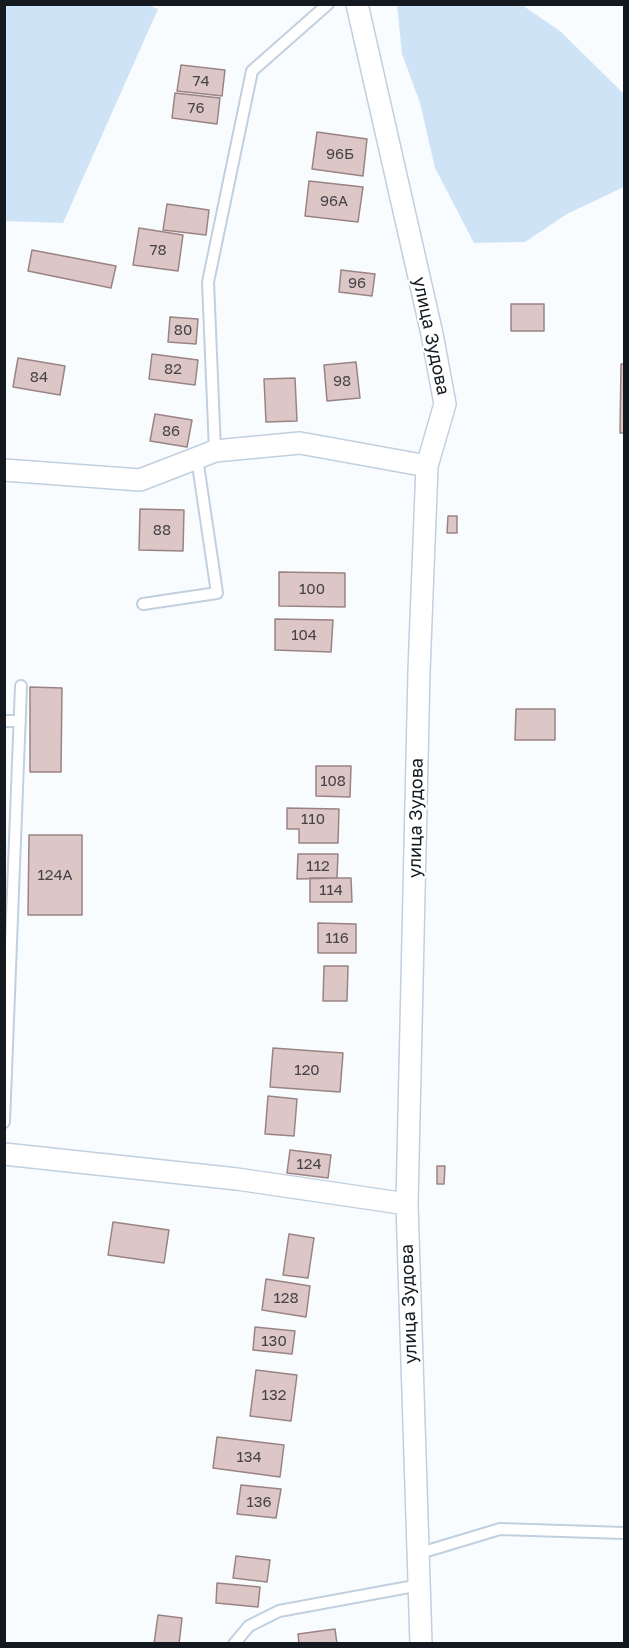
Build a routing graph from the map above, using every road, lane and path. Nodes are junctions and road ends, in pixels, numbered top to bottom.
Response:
1 (328, 4) edge
2 (357, 4) edge
3 (206, 454) junction
4 (427, 466) junction
5 (4, 470) edge
6 (143, 604) dead end
7 (21, 686) dead end
8 (4, 721) edge
9 (20, 721) junction
10 (4, 1122) edge
11 (4, 1154) edge
12 (406, 1204) junction
13 (624, 1533) edge
14 (417, 1554) junction
15 (420, 1585) junction
16 (234, 1644) edge
17 (421, 1644) edge

1 - 3 lane
2 - 4 street, улица Зудова
3 - 4 street
3 - 5 street
3 - 6 lane
4 - 12 street, улица Зудова
7 - 9 lane
8 - 9 lane
9 - 10 lane
11 - 12 street
12 - 14 street, улица Зудова
13 - 14 lane
14 - 15 street, улица Зудова
15 - 16 lane
15 - 17 street, улица Зудова

